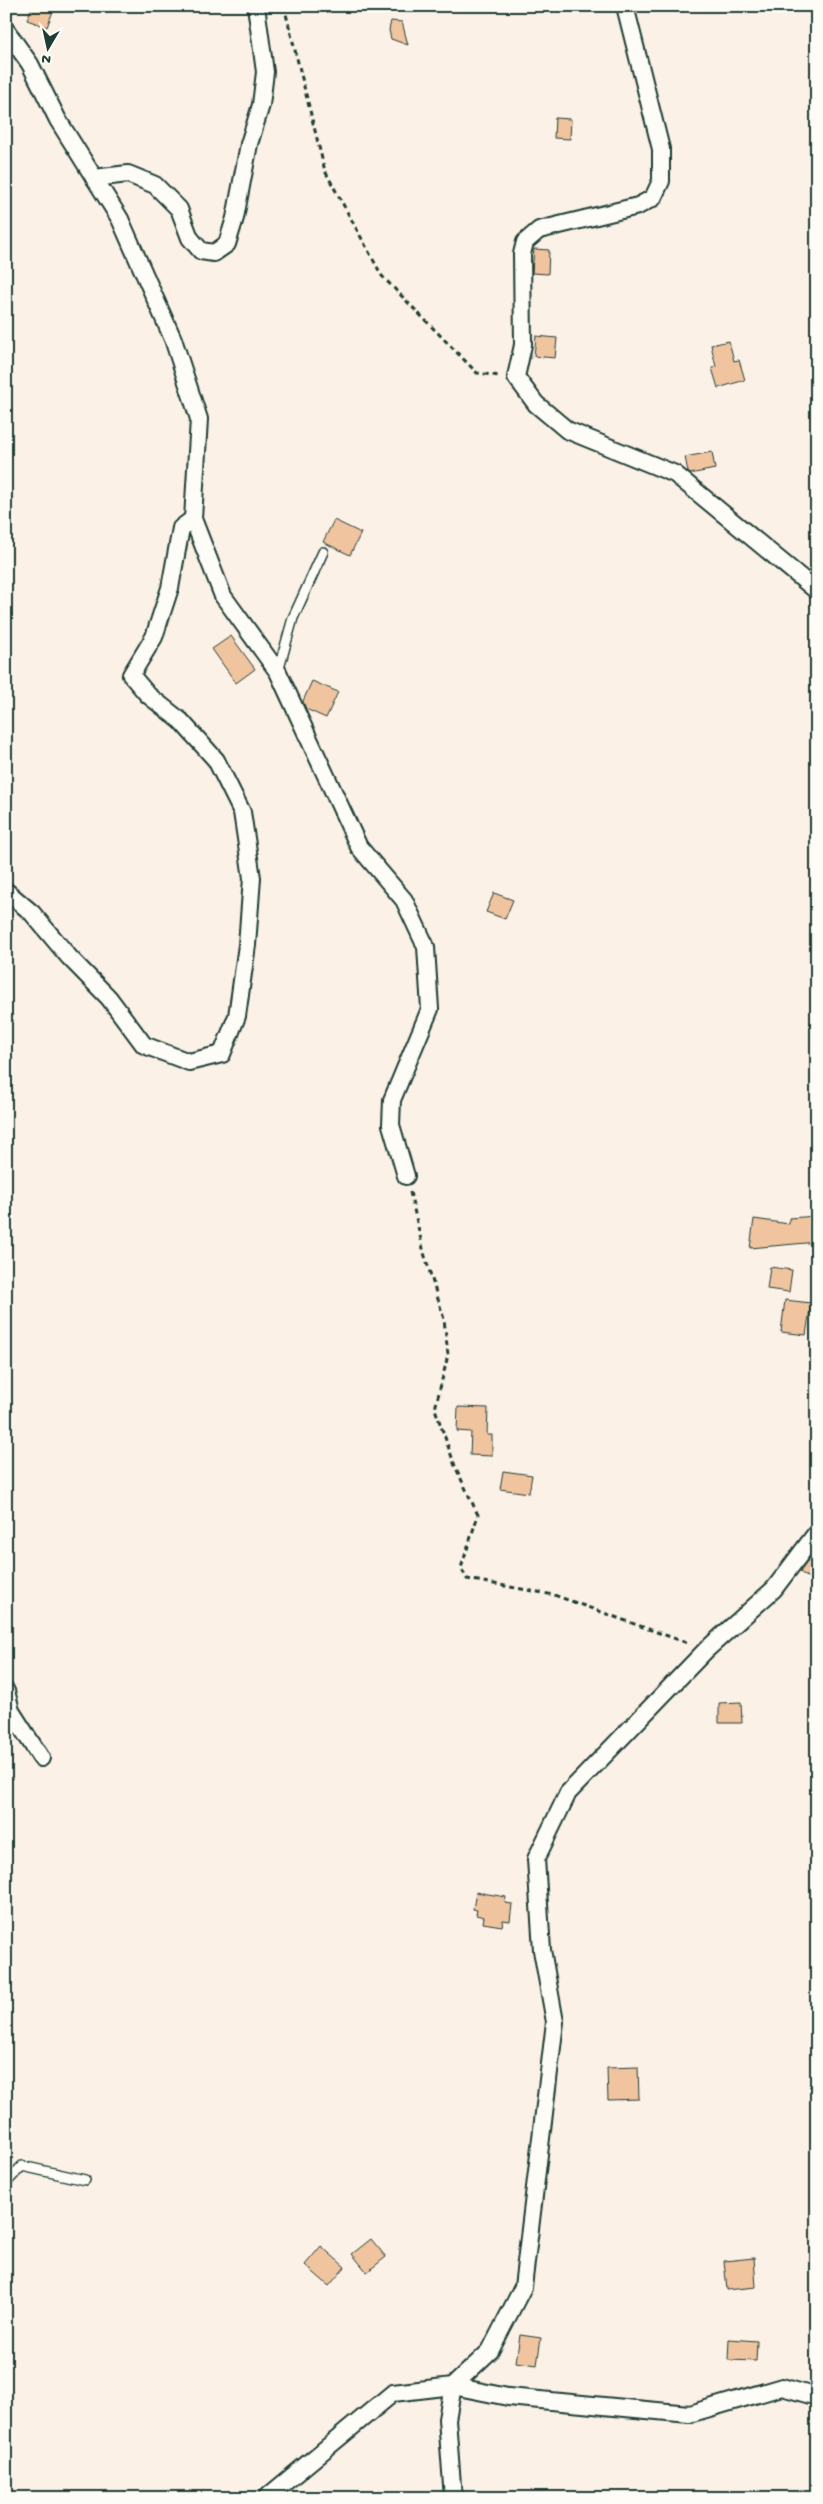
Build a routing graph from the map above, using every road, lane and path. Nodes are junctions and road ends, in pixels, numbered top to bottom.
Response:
1 (256, 6) edge
2 (284, 6) edge
3 (625, 6) edge
4 (6, 30) edge
5 (94, 178) junction
6 (516, 378) junction
7 (193, 518) junction
8 (323, 552) dead end
9 (817, 591) edge
10 (278, 672) junction
11 (6, 891) edge
12 (406, 1176) joint
13 (817, 1532) edge
14 (706, 1650) junction
15 (6, 1691) edge
16 (41, 1758) dead end
17 (85, 2180) dead end
18 (6, 2183) edge
19 (453, 2386) junction
20 (817, 2397) edge
21 (266, 2498) edge
22 (453, 2498) edge

1 - 5 street
2 - 6 path
3 - 6 street
4 - 5 street
5 - 7 street
6 - 9 street
7 - 10 street
7 - 11 street
8 - 10 lane
10 - 12 street
12 - 14 path
13 - 14 street
14 - 19 street
15 - 16 street
17 - 18 lane
19 - 20 street
19 - 21 street
19 - 22 street

